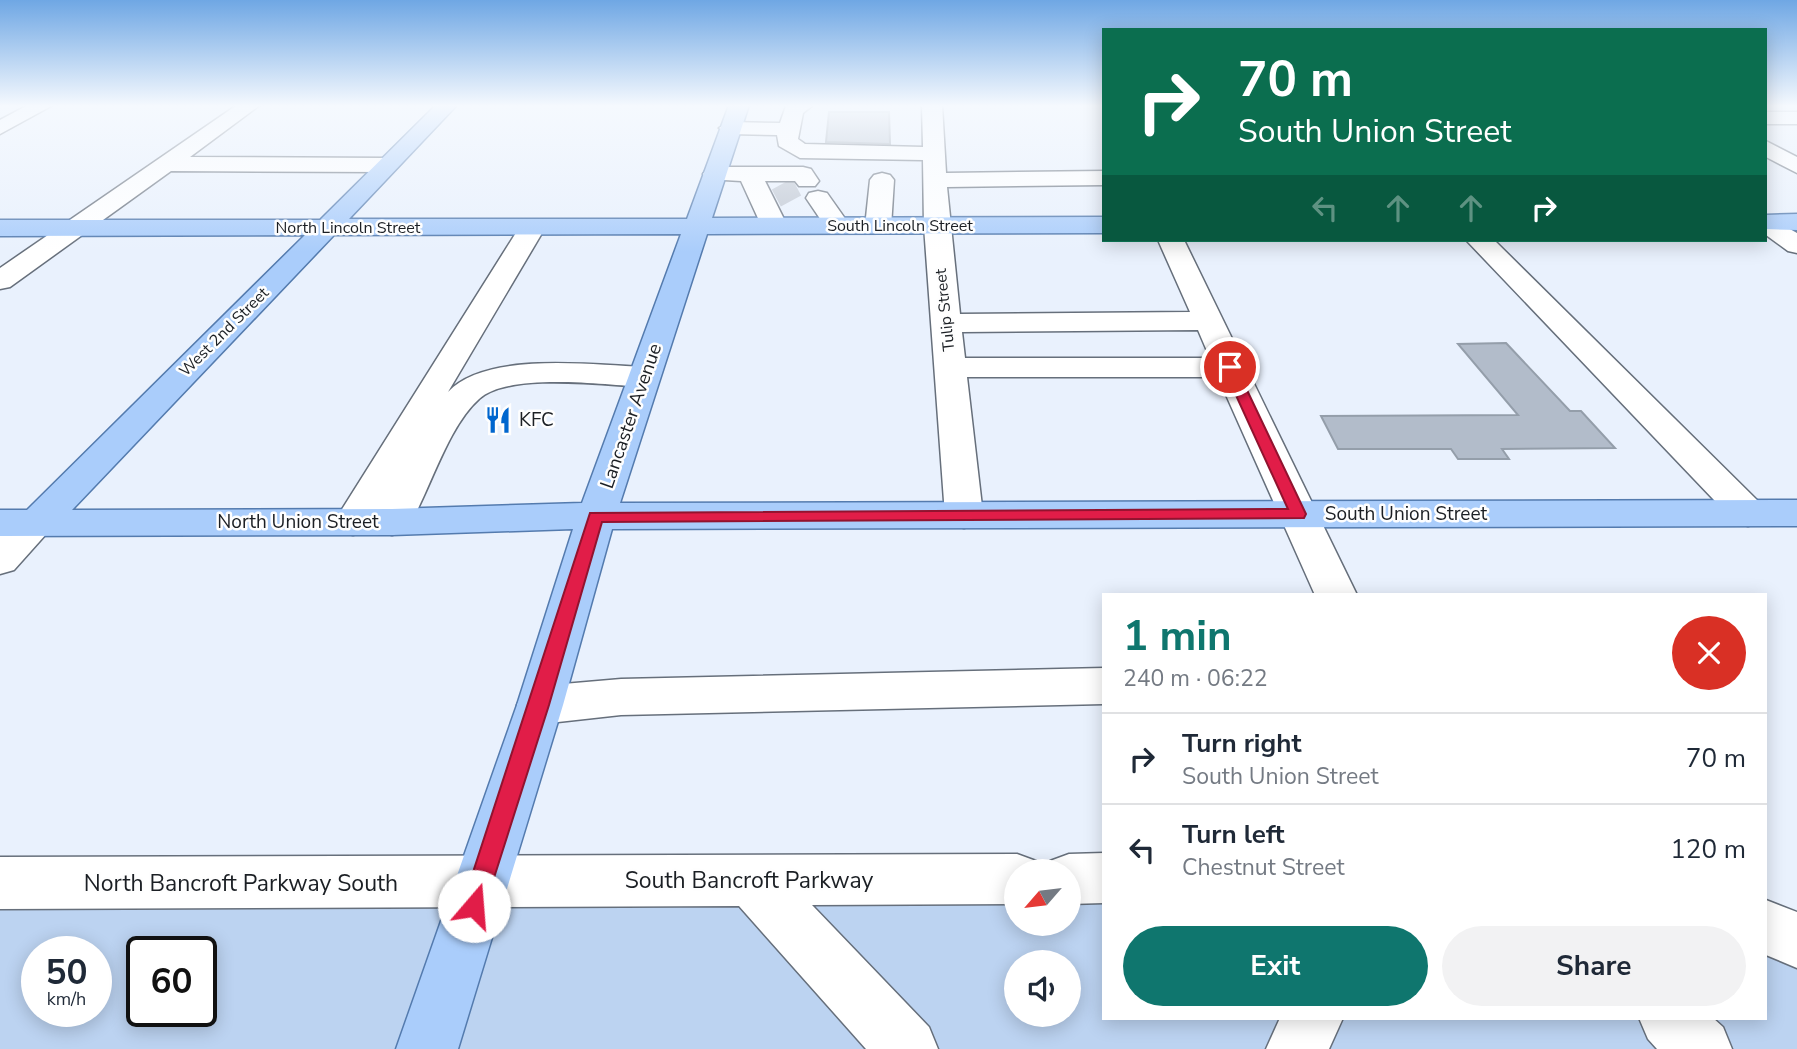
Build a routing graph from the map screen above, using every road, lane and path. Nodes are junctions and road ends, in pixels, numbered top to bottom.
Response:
1 (181, 154) edge
2 (399, 154) edge
3 (732, 154) edge
4 (813, 154) edge
5 (934, 154) edge
6 (1777, 154) edge
7 (132, 158) dead end
8 (170, 162) junction
9 (1794, 163) edge
10 (388, 165) junction
11 (935, 167) junction
12 (750, 174) junction
13 (1102, 178) edge
14 (882, 180) dead end
15 (783, 187) junction
16 (730, 195) junction
17 (1797, 222) edge
18 (1767, 223) edge
19 (1767, 224) edge
20 (1102, 225) edge
21 (937, 226) junction
22 (696, 227) junction
23 (775, 227) junction
24 (805, 227) junction
25 (838, 227) junction
26 (878, 227) junction
27 (0, 228) edge
28 (76, 228) junction
29 (326, 228) junction
30 (532, 228) junction
31 (1172, 242) edge
32 (1481, 242) edge
33 (1797, 245) edge
34 (0, 281) edge
35 (1209, 321) junction
36 (946, 323) junction
37 (1230, 367) junction
38 (951, 368) junction
39 (644, 377) junction
40 (1748, 513) junction
41 (1797, 513) edge
42 (1298, 514) junction
43 (964, 515) junction
44 (596, 517) junction
45 (353, 522) junction
46 (392, 522) junction
47 (18, 523) edge
48 (0, 560) edge
49 (1335, 593) edge
50 (1102, 686) edge
51 (540, 705) junction
52 (1102, 878) edge
53 (1004, 879) edge
54 (1082, 879) edge
55 (751, 880) junction
56 (481, 882) junction
57 (0, 883) edge
58 (1767, 927) edge
59 (1797, 940) edge
60 (1312, 1020) edge
61 (1671, 1020) edge
62 (427, 1049) edge
63 (907, 1049) edge
64 (1297, 1049) edge
65 (1701, 1049) edge

1 - 8 street
2 - 10 main road, West 2nd Street
3 - 16 main road, Lancaster Avenue
4 - 11 street
5 - 11 street, Tulip Street
6 - 9 street
7 - 8 street
8 - 10 street
8 - 28 street
10 - 29 main road, West 2nd Street
11 - 13 street
11 - 21 street, Tulip Street
12 - 15 street
12 - 16 street
12 - 16 street
14 - 26 street
15 - 24 street
15 - 25 street
16 - 22 main road, Lancaster Avenue
16 - 23 street
17 - 18 main road
19 - 33 street
20 - 21 main road, South Lincoln Street
21 - 26 main road, South Lincoln Street
21 - 36 street, Tulip Street
22 - 23 main road, South Lincoln Street
22 - 30 main road, North Lincoln Street
22 - 39 main road, Lancaster Avenue
23 - 24 main road, South Lincoln Street
24 - 25 main road, South Lincoln Street
25 - 26 main road, South Lincoln Street
27 - 28 main road, North Lincoln Street
28 - 29 main road, North Lincoln Street
28 - 34 street
29 - 30 main road, North Lincoln Street
29 - 47 main road, West 2nd Street
30 - 45 street
31 - 35 street
32 - 40 street
35 - 36 street
35 - 37 street
36 - 38 street, Tulip Street
37 - 38 street
37 - 42 street
38 - 43 street, Tulip Street
39 - 44 main road, Lancaster Avenue
39 - 46 street
40 - 41 main road, South Union Street
40 - 42 main road, South Union Street
42 - 43 main road, South Union Street
42 - 49 street
43 - 44 main road, South Union Street
44 - 46 main road, North Union Street
44 - 51 main road, Lancaster Avenue
45 - 46 main road, North Union Street
45 - 47 main road, North Union Street
47 - 48 street, West 2nd Street
50 - 51 street
51 - 56 main road, Lancaster Avenue
52 - 54 street
53 - 55 street, South Bancroft Parkway
55 - 56 street, South Bancroft Parkway
55 - 63 street
56 - 57 street, North Bancroft Parkway South
56 - 62 main road, Lancaster Avenue
58 - 59 street
60 - 64 street
61 - 65 street

